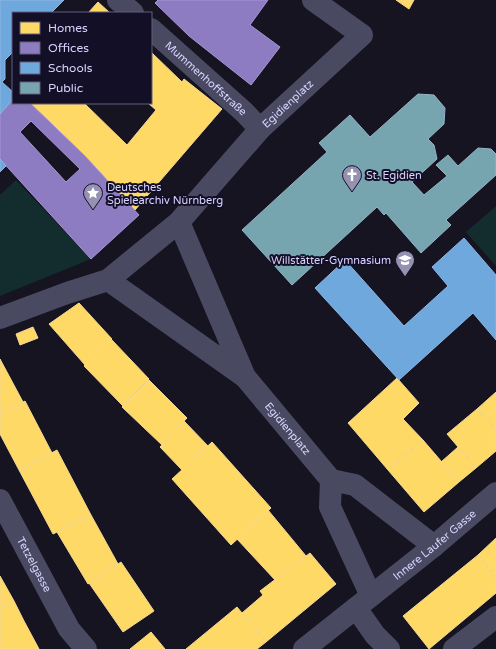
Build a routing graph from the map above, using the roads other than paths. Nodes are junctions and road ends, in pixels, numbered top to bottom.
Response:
1 (118, 0) edge
2 (313, 0) edge
3 (132, 12) edge
4 (152, 30) edge
5 (260, 129) junction
6 (179, 222) junction
7 (108, 280) junction
8 (0, 318) edge
9 (245, 376) junction
10 (331, 480) junction
11 (496, 493) edge
12 (0, 500) edge
13 (434, 546) junction
14 (364, 602) junction
15 (496, 617) edge
16 (70, 639) edge
17 (86, 649) edge
18 (304, 649) edge
19 (389, 649) edge
20 (454, 649) edge

1 - 3 street
2 - 5 street, Egidienplatz
4 - 5 street, Mummenhoffstraße
5 - 6 street, Egidienplatz
6 - 7 street, Egidienplatz
6 - 9 street, Egidienplatz
7 - 8 street
7 - 9 street, Egidienplatz
9 - 10 street, Egidienplatz
10 - 13 street
10 - 14 street
11 - 13 street, Innere Laufer Gasse
12 - 16 street, Tetzelgasse
13 - 14 street, Innere Laufer Gasse
14 - 18 street, Innere Laufer Gasse
14 - 19 street
15 - 20 street
16 - 17 street, Tetzelgasse

